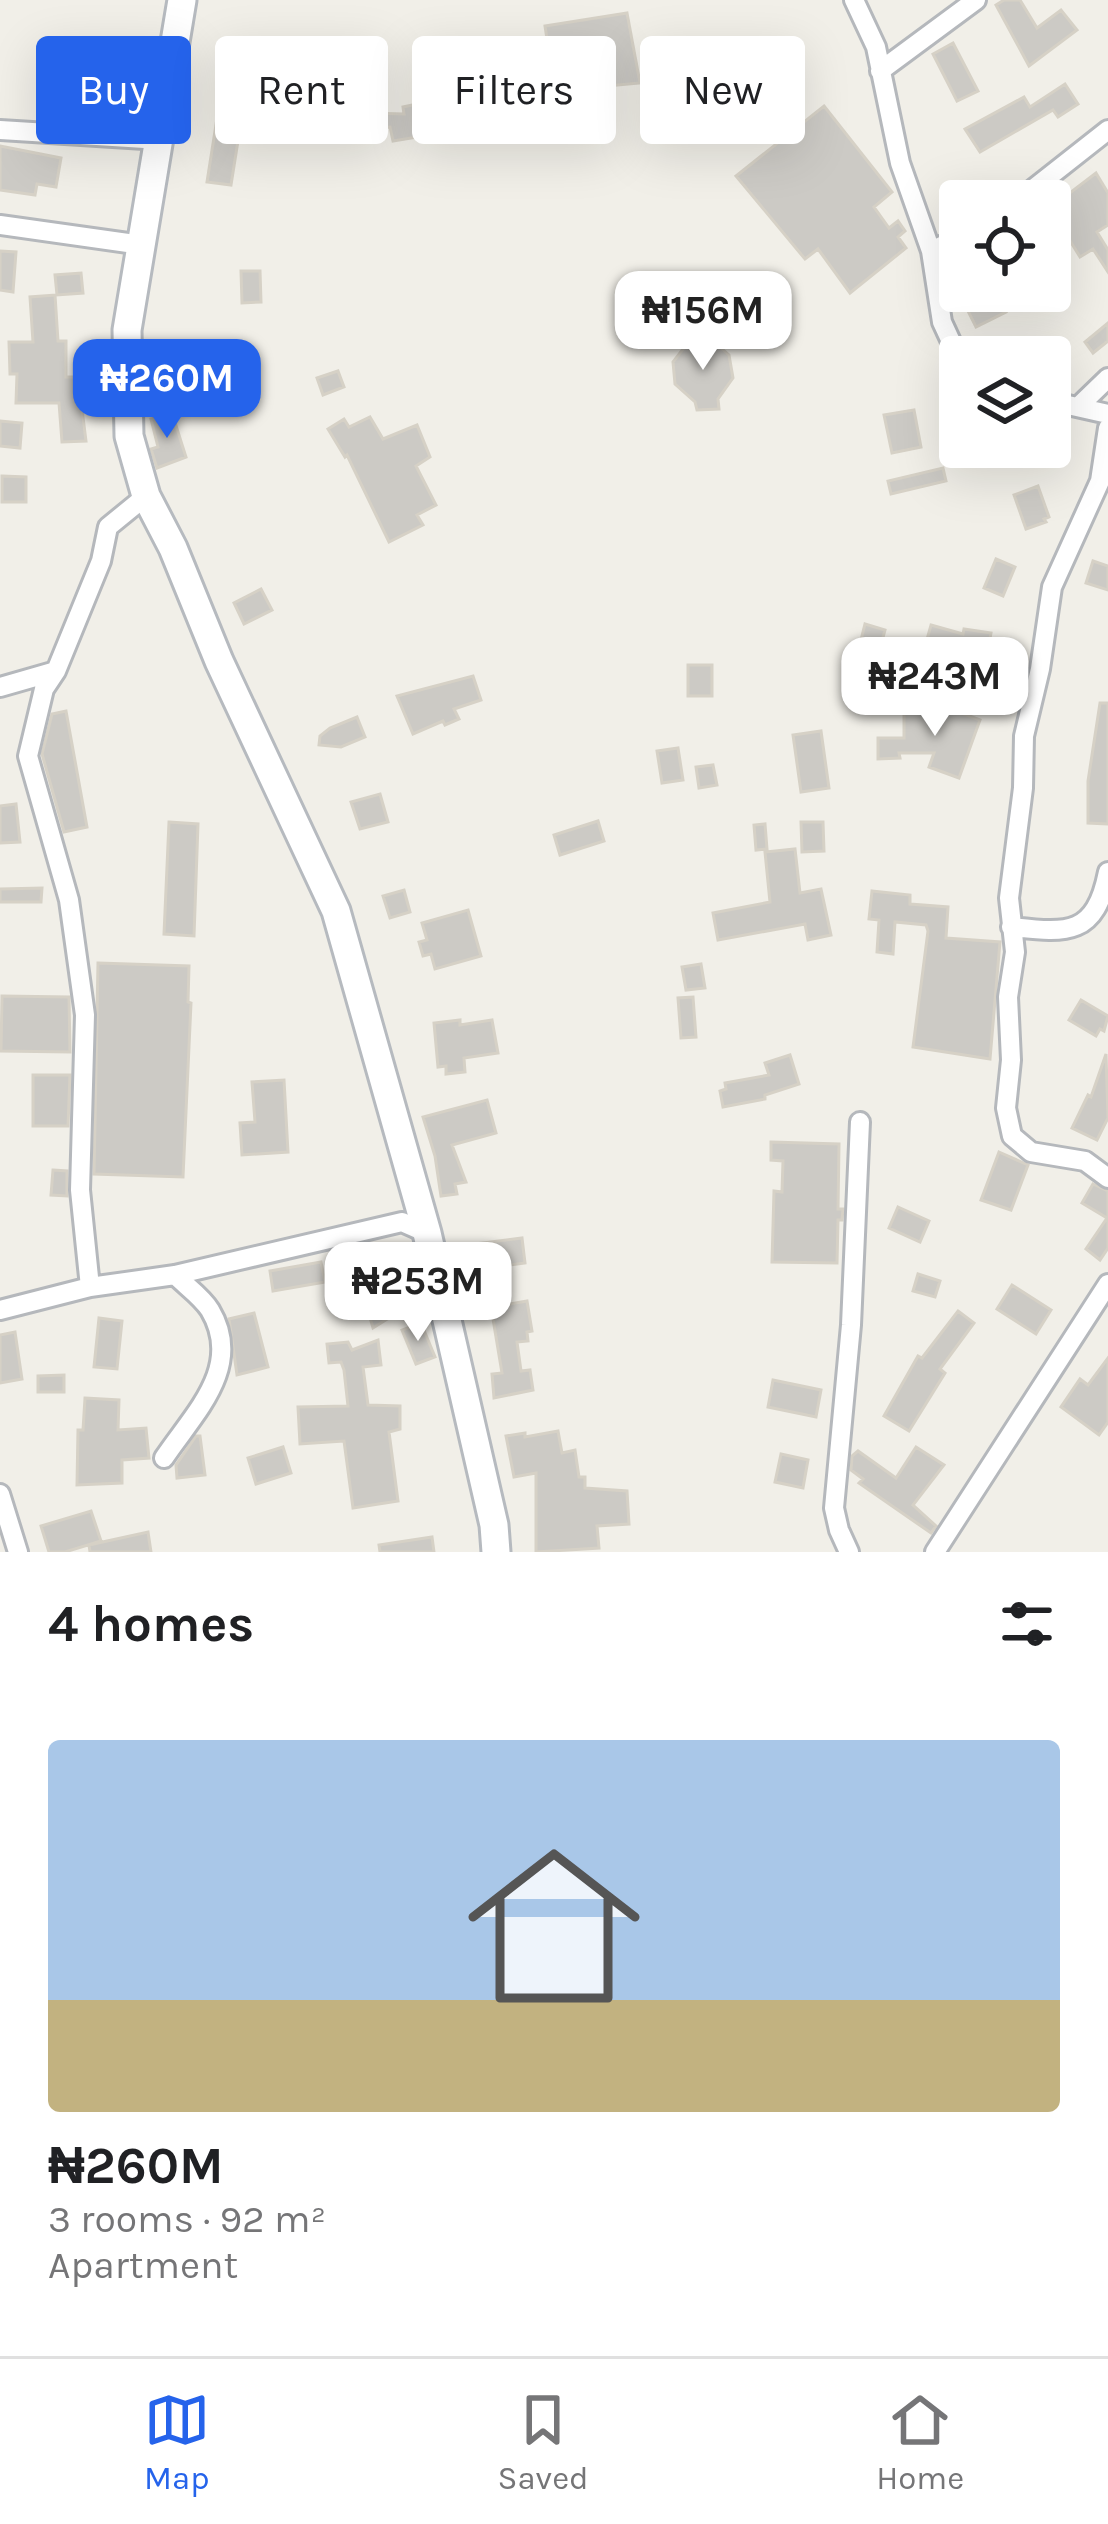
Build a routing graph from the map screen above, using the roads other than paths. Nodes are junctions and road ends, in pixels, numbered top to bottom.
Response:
1 (182, 0) edge
2 (854, 0) edge
3 (976, 0) edge
4 (177, 36) edge
5 (880, 71) junction
6 (0, 130) edge
7 (1108, 130) edge
8 (36, 132) edge
9 (160, 144) edge
10 (1045, 180) edge
11 (0, 225) edge
12 (142, 244) junction
13 (939, 247) edge
14 (931, 251) junction
15 (948, 336) edge
16 (1108, 378) edge
17 (1071, 404) edge
18 (1079, 405) junction
19 (1108, 414) edge
20 (1108, 428) edge
21 (146, 496) junction
22 (56, 671) junction
23 (0, 687) edge
24 (1108, 872) edge
25 (1011, 927) junction
26 (860, 1122) dead end
27 (1108, 1178) edge
28 (427, 1232) junction
29 (176, 1276) junction
30 (1108, 1284) edge
31 (90, 1287) junction
32 (0, 1310) edge
33 (164, 1458) dead end
34 (0, 1494) edge
35 (18, 1552) edge
36 (496, 1552) edge
37 (849, 1552) edge
38 (934, 1552) edge

1 - 4 main road
2 - 5 street
3 - 5 street
5 - 14 street
6 - 8 street
7 - 10 street
9 - 12 main road
11 - 12 street
12 - 21 main road
13 - 14 street
14 - 15 street
16 - 18 street
17 - 18 street
18 - 19 street
20 - 25 street
21 - 22 street
21 - 28 main road
22 - 23 street
22 - 31 street
24 - 25 street
25 - 27 street
26 - 37 street
28 - 29 street
28 - 36 main road
29 - 31 street
29 - 33 street
30 - 38 street
31 - 32 street
34 - 35 street

